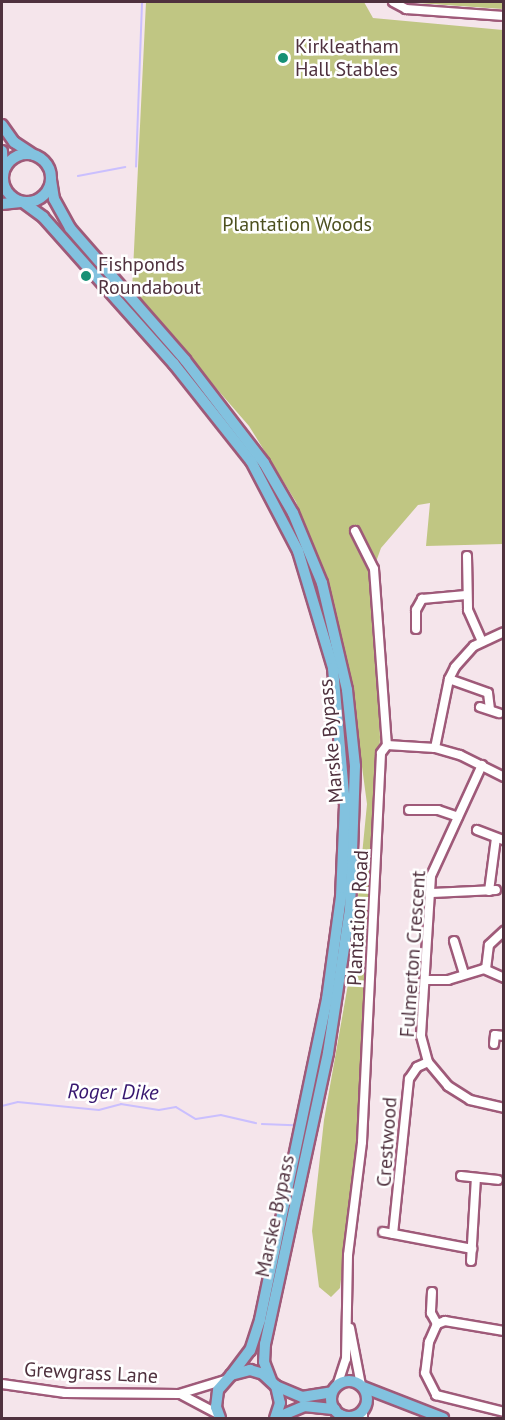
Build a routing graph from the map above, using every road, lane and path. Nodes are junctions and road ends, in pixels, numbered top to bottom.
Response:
1 (393, 2) edge
2 (504, 16) edge
3 (2, 125) edge
4 (2, 151) edge
5 (34, 155) junction
6 (2, 174) edge
7 (51, 180) junction
8 (23, 203) junction
9 (2, 204) edge
10 (355, 531) dead end
11 (464, 560) dead end
12 (466, 596) junction
13 (428, 623) dead end
14 (504, 632) edge
15 (482, 641) junction
16 (449, 679) junction
17 (480, 706) dead end
18 (387, 745) junction
19 (435, 748) junction
20 (482, 765) junction
21 (504, 777) edge
22 (416, 807) dead end
23 (458, 818) junction
24 (477, 830) dead end
25 (500, 839) edge
26 (432, 893) junction
27 (504, 931) edge
28 (452, 947) dead end
29 (486, 969) junction
30 (464, 973) junction
31 (504, 978) edge
32 (428, 980) junction
33 (504, 1036) edge
34 (494, 1044) dead end
35 (428, 1062) junction
36 (504, 1108) edge
37 (461, 1176) dead end
38 (476, 1178) junction
39 (498, 1180) dead end
40 (383, 1232) dead end
41 (393, 1234) junction
42 (472, 1250) junction
43 (471, 1261) dead end
44 (432, 1292) dead end
45 (347, 1313) junction
46 (437, 1324) junction
47 (504, 1331) edge
48 (228, 1377) junction
49 (273, 1383) junction
50 (2, 1384) edge
51 (362, 1386) junction
52 (334, 1389) junction
53 (179, 1394) junction
54 (393, 1401) junction
55 (364, 1411) edge
56 (504, 1412) edge
57 (340, 1414) edge
58 (219, 1416) edge
59 (276, 1419) edge
60 (443, 1419) edge

1 - 2 street
3 - 5 main road
4 - 6 main road
5 - 6 main road
5 - 7 main road
6 - 8 main road
7 - 8 main road
7 - 49 main road, Marske Bypass
8 - 9 main road
8 - 48 main road, Marske Bypass
10 - 18 street, Plantation Road
11 - 12 street
12 - 13 street
12 - 15 street
14 - 15 street
15 - 16 street
16 - 17 street
16 - 19 street
18 - 19 street
18 - 45 street, Plantation Road
19 - 20 street
20 - 21 street
20 - 23 street, Fulmerton Crescent
22 - 23 street
23 - 26 street, Fulmerton Crescent
24 - 25 street
25 - 26 street
26 - 32 street, Fulmerton Crescent
27 - 29 street
28 - 30 street
29 - 30 street
29 - 31 street
30 - 32 street
32 - 35 street, Fulmerton Crescent
33 - 34 street
35 - 36 street, Fulmerton Crescent
35 - 41 street, Crestwood
37 - 38 street
38 - 39 street
38 - 42 street
40 - 41 street
41 - 42 street
42 - 43 street
44 - 46 street
45 - 51 street, Plantation Road
45 - 52 street, Plantation Road
46 - 47 street
46 - 56 street
48 - 49 main road
48 - 53 street, Grewgrass Lane
48 - 58 main road
49 - 52 main road
49 - 59 main road, Marske Bypass
50 - 53 street, Grewgrass Lane
51 - 52 main road
51 - 54 main road
51 - 55 main road
52 - 57 main road
53 - 58 street, Grewgrass Lane
54 - 55 main road
54 - 60 main road
55 - 57 main road
57 - 59 main road

